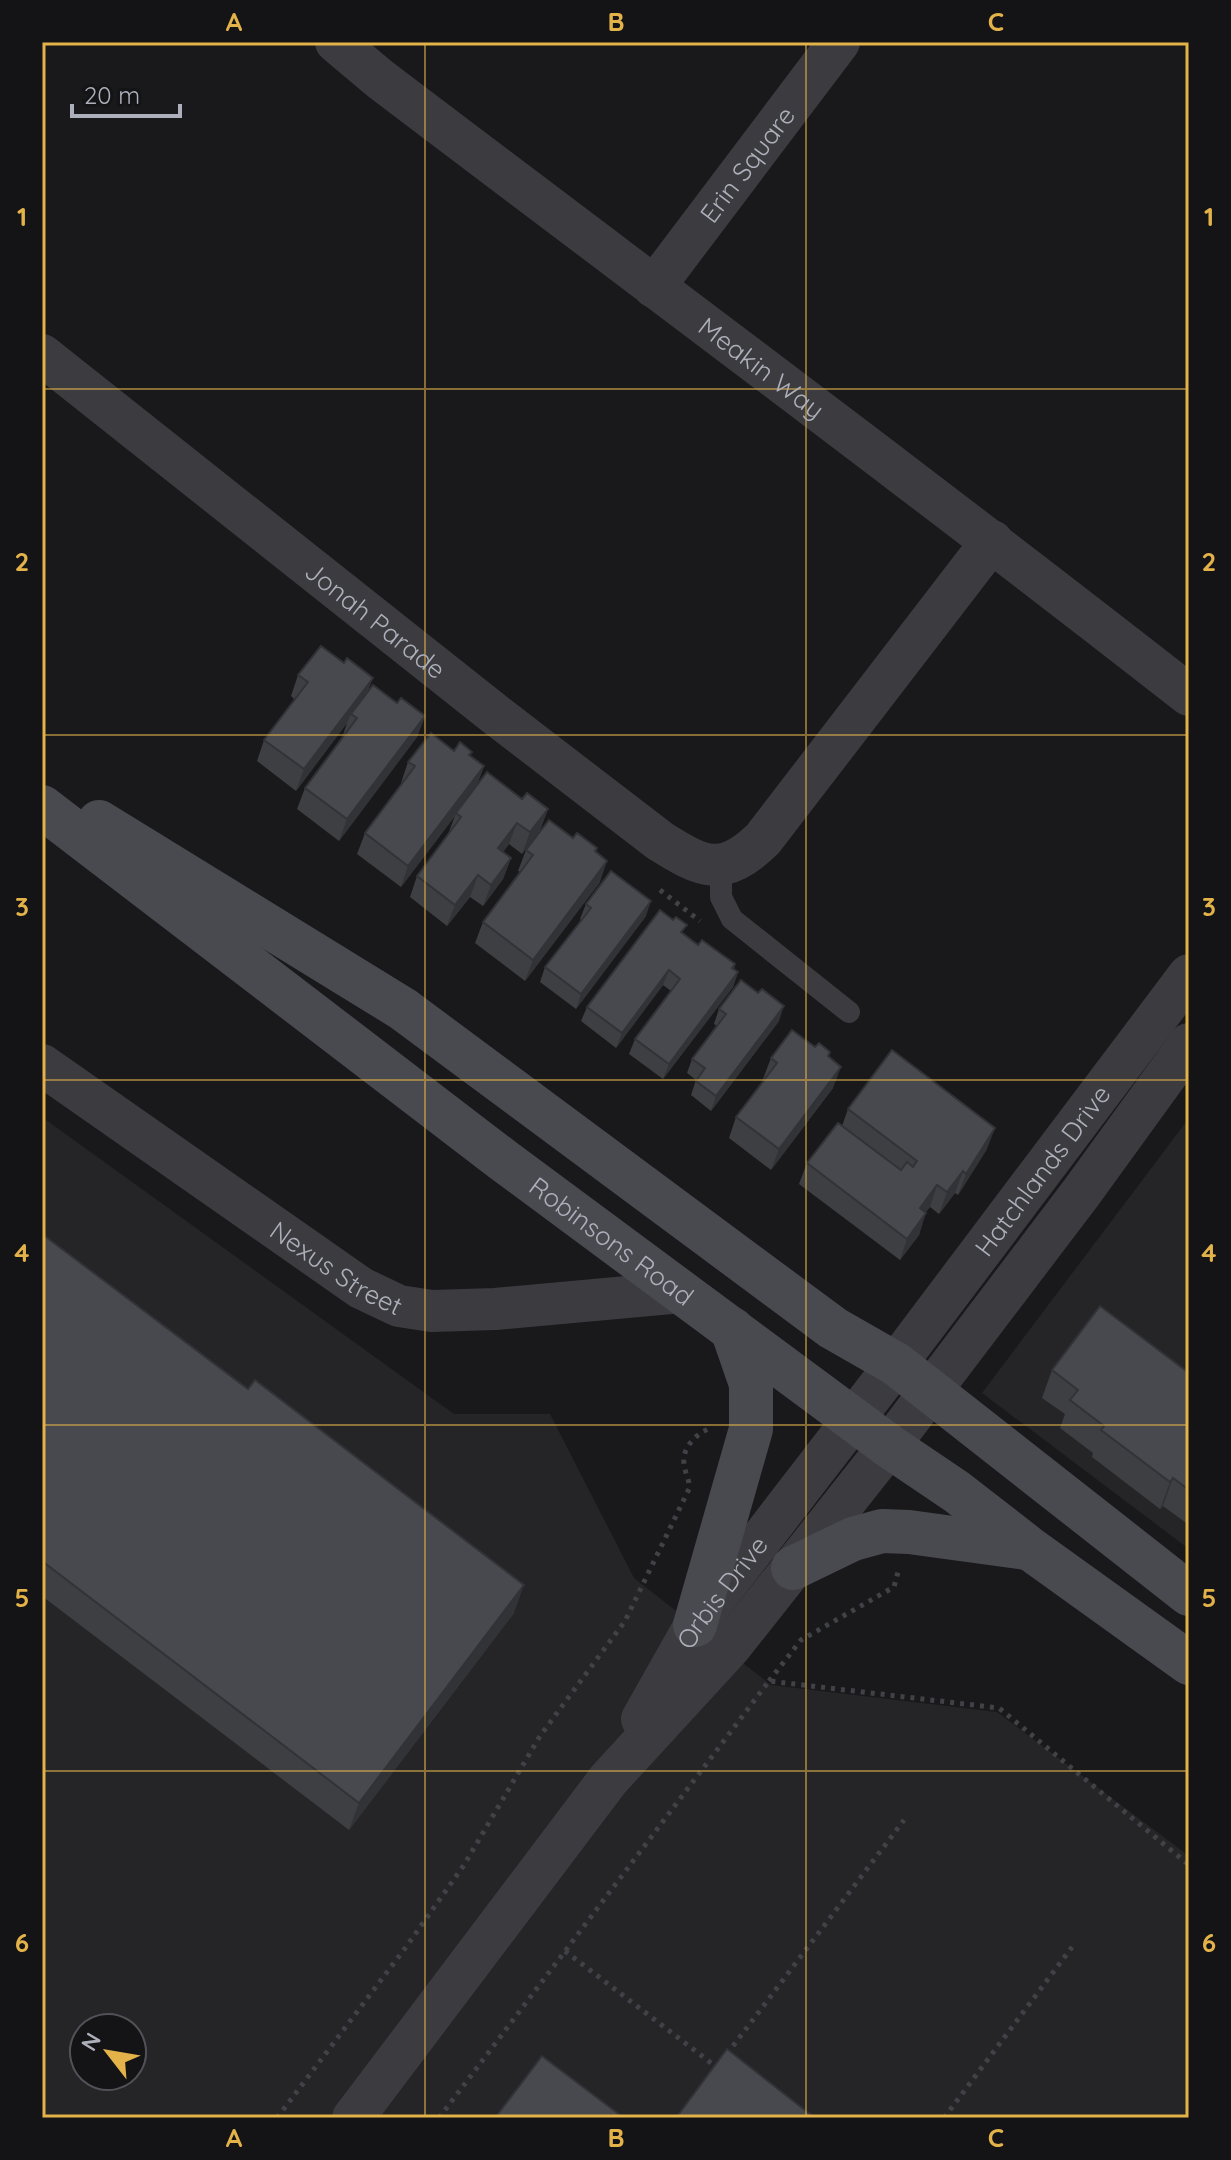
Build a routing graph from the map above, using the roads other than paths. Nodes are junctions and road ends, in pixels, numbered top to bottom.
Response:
1 (336, 42) edge
2 (839, 42) edge
3 (654, 287) junction
4 (42, 355) edge
5 (992, 541) junction
6 (1189, 695) edge
7 (42, 788) edge
8 (42, 807) edge
9 (721, 866) junction
10 (1183, 995) edge
11 (849, 1012) dead end
12 (1189, 1044) edge
13 (42, 1065) edge
14 (682, 1292) junction
15 (732, 1329) junction
16 (896, 1364) junction
17 (929, 1391) junction
18 (854, 1419) junction
19 (889, 1446) junction
20 (1029, 1548) junction
21 (793, 1568) junction
22 (1189, 1594) edge
23 (695, 1625) junction
24 (1189, 1663) edge
25 (608, 1780) junction
26 (353, 2118) edge

1 - 3 street, Meakin Way
2 - 3 street, Erin Square
3 - 5 street, Meakin Way
4 - 9 street, Jonah Parade
5 - 6 street, Meakin Way
5 - 9 street
7 - 16 main road
8 - 14 main road, Robinsons Road
9 - 11 lane
10 - 16 street, Hatchlands Drive
12 - 17 street, Hatchlands Drive
13 - 14 street, Nexus Street
14 - 15 main road, Robinsons Road
15 - 18 main road, Robinsons Road
15 - 23 main road
16 - 17 main road
16 - 18 street, Hatchlands Drive
17 - 19 street, Hatchlands Drive
17 - 22 main road
18 - 19 main road, Robinsons Road
18 - 23 street, Orbis Drive
19 - 20 main road, Robinsons Road
19 - 21 street, Orbis Drive
20 - 21 main road
20 - 24 main road, Robinsons Road
21 - 25 street, Orbis Drive
23 - 25 street, Orbis Drive
25 - 26 street, Orbis Drive

